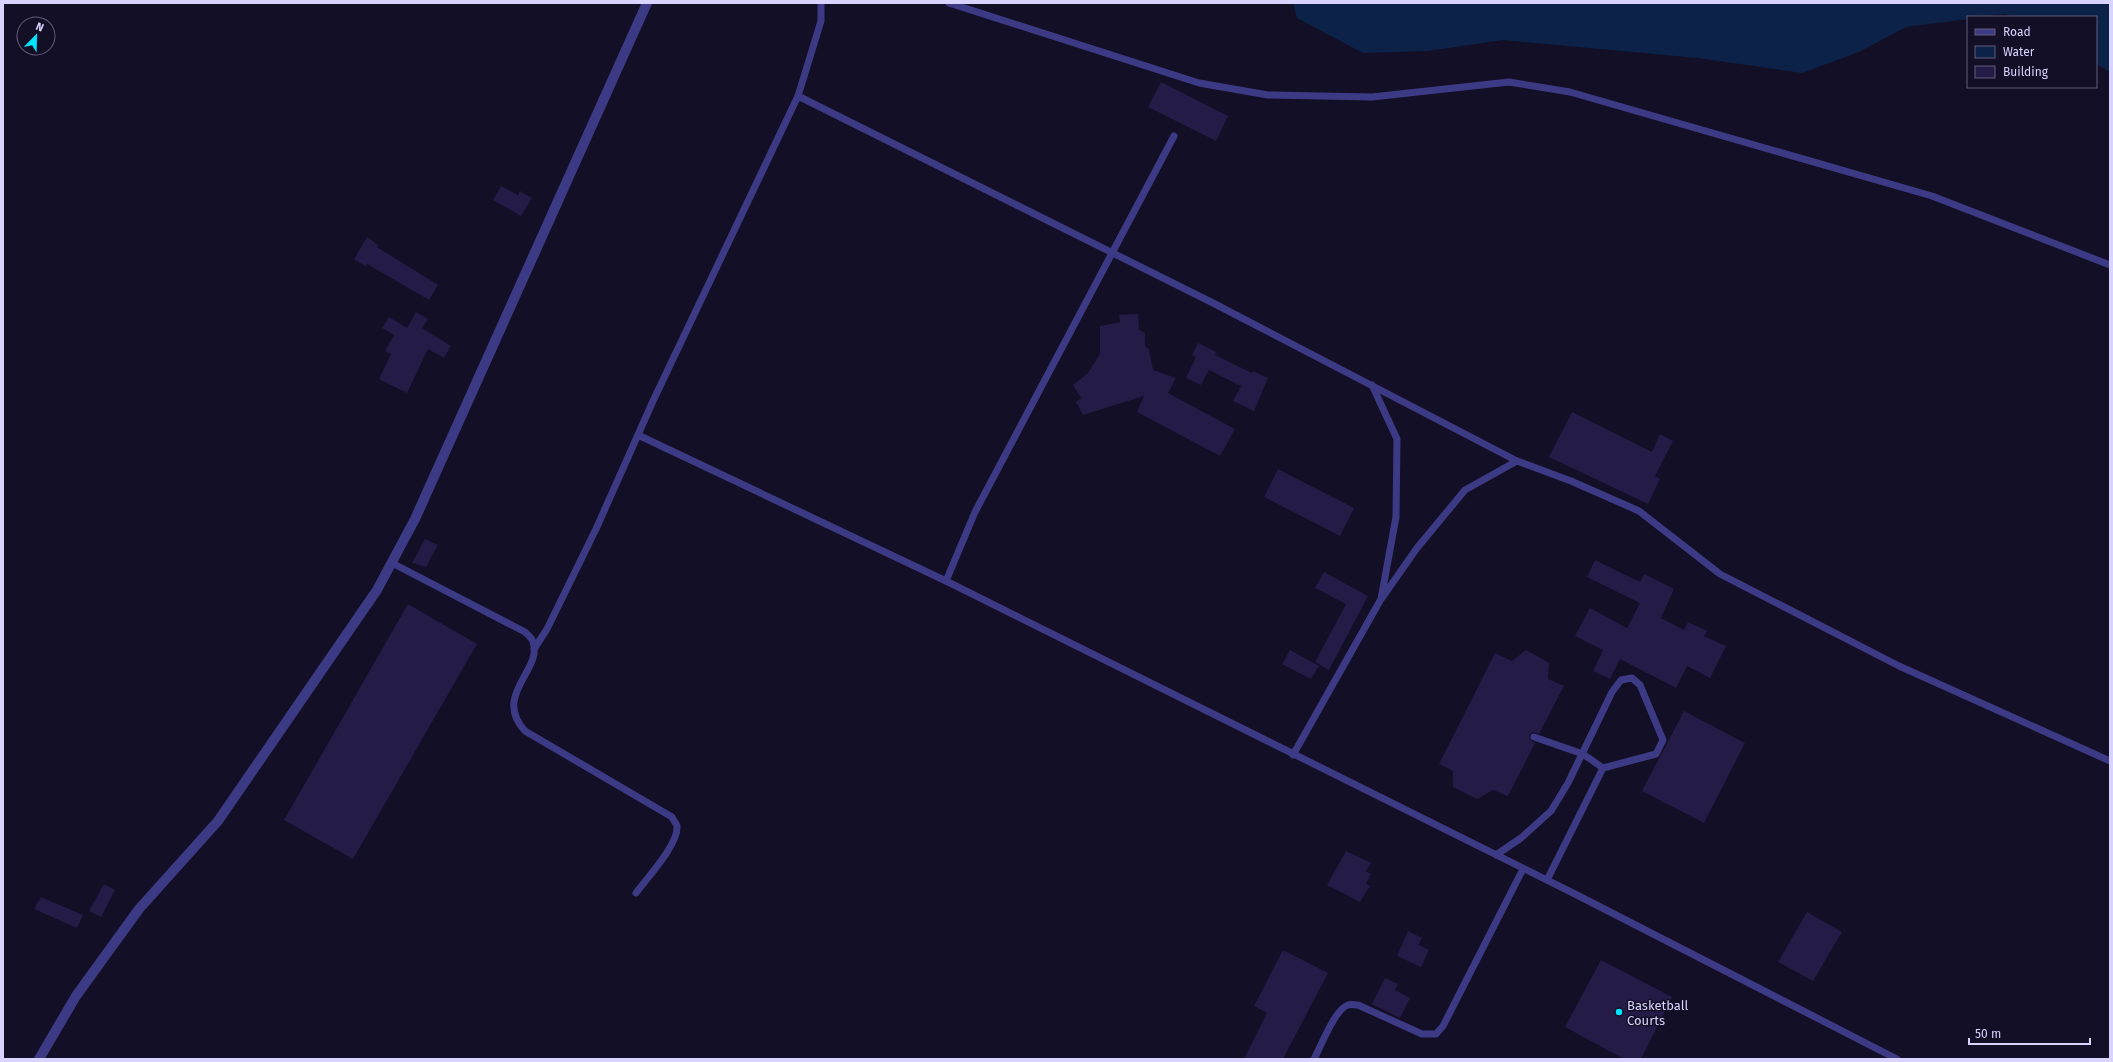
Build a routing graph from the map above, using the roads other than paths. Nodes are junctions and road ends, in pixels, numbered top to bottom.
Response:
1 (647, 3) edge
2 (821, 3) edge
3 (949, 3) edge
4 (798, 96) junction
5 (1174, 136) dead end
6 (1111, 252) junction
7 (2110, 265) edge
8 (1372, 385) junction
9 (638, 435) junction
10 (1517, 461) junction
11 (392, 563) junction
12 (946, 581) junction
13 (1381, 600) junction
14 (534, 650) junction
15 (1534, 737) dead end
16 (1582, 754) junction
17 (1293, 755) junction
18 (2110, 761) edge
19 (1603, 768) junction
20 (1496, 855) junction
21 (1523, 869) junction
22 (1547, 880) junction
23 (636, 893) dead end
24 (38, 1059) edge
25 (1314, 1059) edge
26 (1897, 1059) edge

1 - 11 street
2 - 4 lane
3 - 7 lane
4 - 6 lane
4 - 9 lane
5 - 6 lane
6 - 8 lane
6 - 12 lane
8 - 10 lane
8 - 13 lane
9 - 12 lane
9 - 14 lane
10 - 13 lane
10 - 18 lane
11 - 14 lane
11 - 24 street
12 - 17 lane
13 - 17 lane
14 - 23 lane
15 - 16 lane
16 - 19 lane
16 - 19 lane
16 - 20 lane
17 - 20 lane
19 - 22 lane
20 - 21 lane
21 - 22 lane
21 - 25 lane
22 - 26 lane

